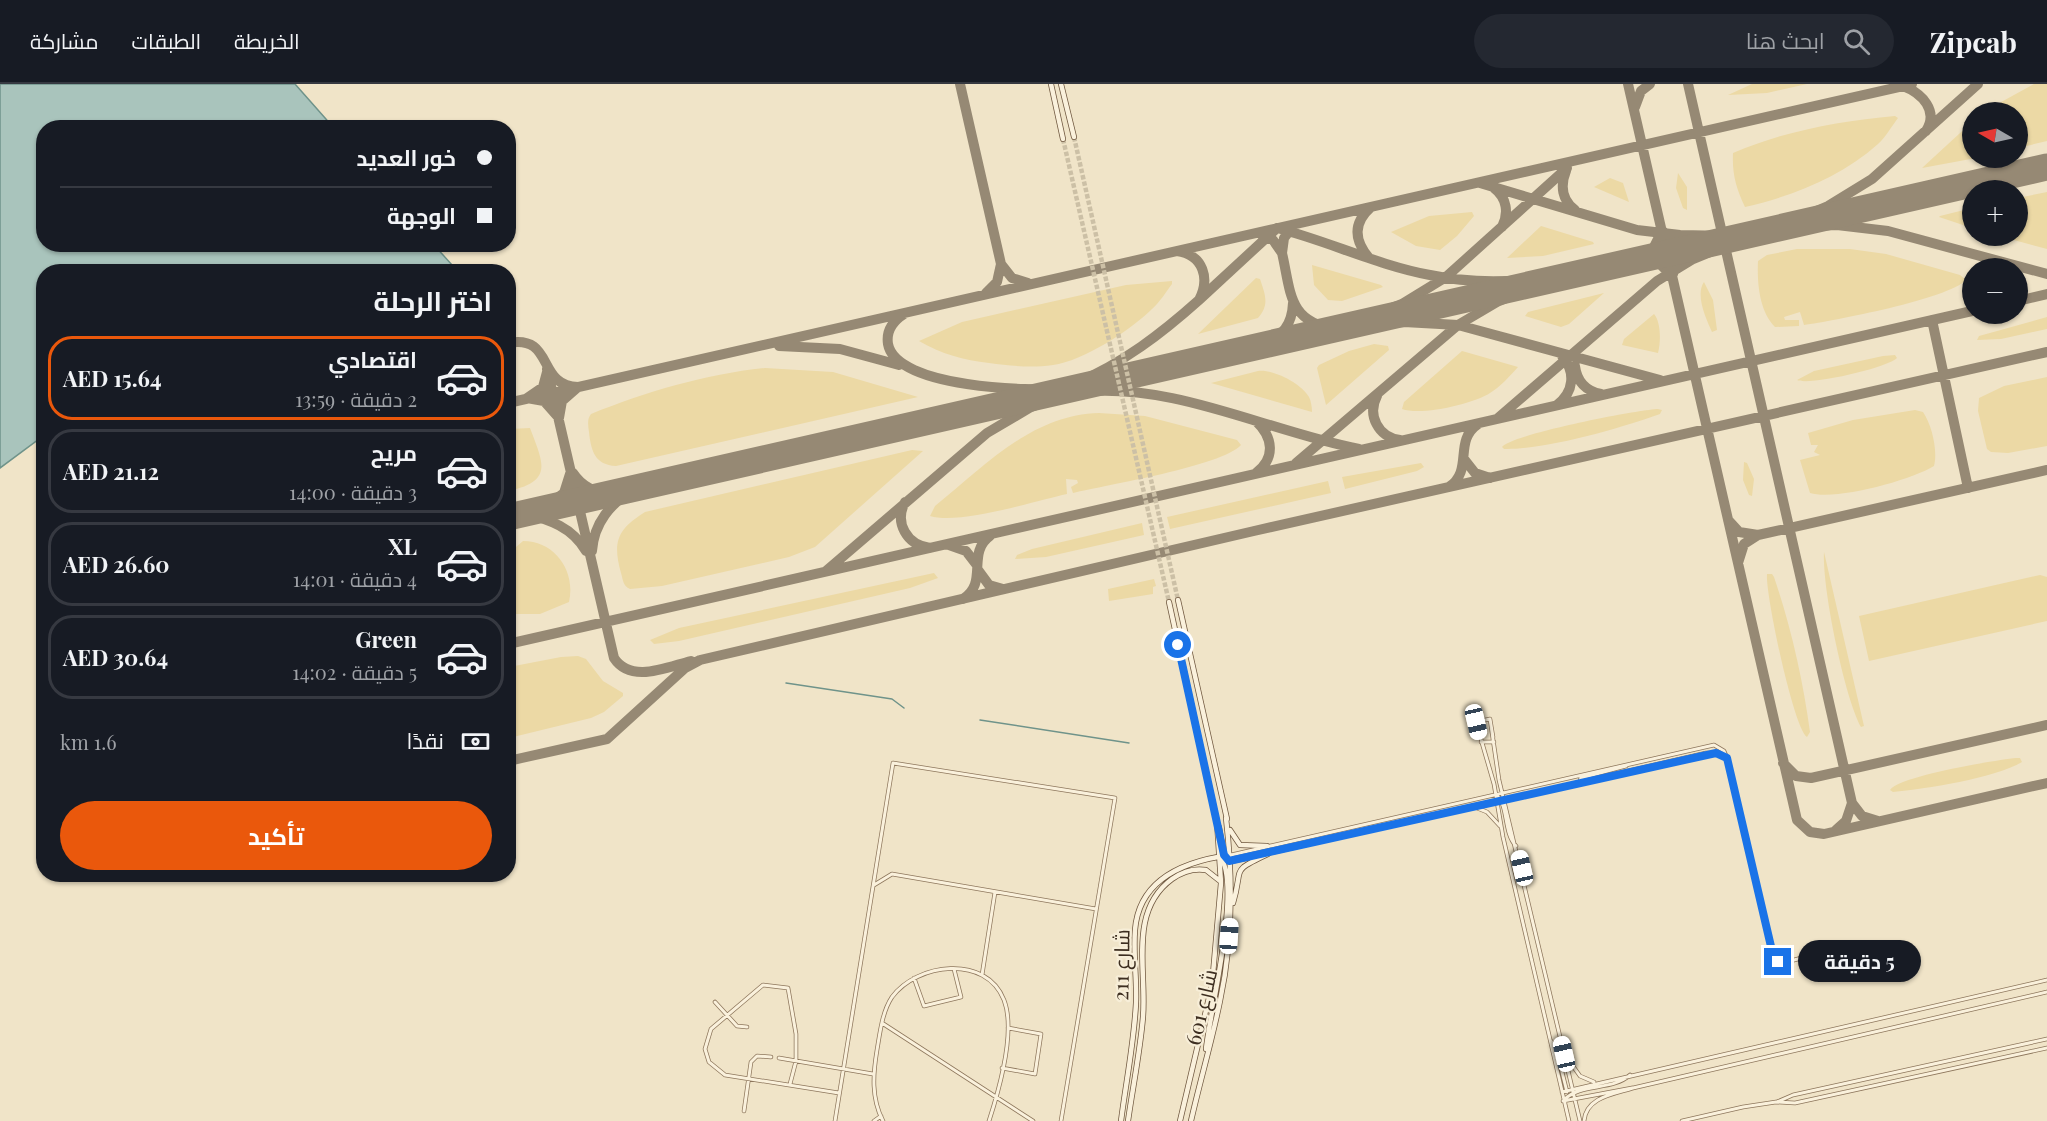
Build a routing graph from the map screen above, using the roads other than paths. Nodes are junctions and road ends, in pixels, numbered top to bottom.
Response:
1 (1051, 84) edge
2 (1061, 84) edge
3 (1074, 137) tunnel mouth
4 (1064, 139) tunnel mouth
5 (1178, 600) tunnel mouth
6 (1169, 603) tunnel mouth
7 (1494, 739) junction
8 (1481, 742) junction
9 (1727, 756) junction
10 (1627, 764) junction
11 (1579, 783) junction
12 (1503, 792) junction
13 (1495, 794) junction
14 (1501, 800) junction
15 (1470, 806) junction
16 (1226, 818) junction
17 (1501, 827) junction
18 (1267, 846) junction
19 (1268, 854) junction
20 (1225, 856) junction
21 (1230, 862) junction
22 (1221, 884) junction
23 (874, 885) junction
24 (995, 892) junction
25 (1096, 909) junction
26 (1231, 909) junction
27 (1831, 950) dead end
28 (954, 968) junction
29 (982, 975) junction
30 (914, 978) junction
31 (2047, 980) edge
32 (2047, 992) edge
33 (716, 1002) dead end
34 (727, 1015) junction
35 (881, 1023) junction
36 (747, 1027) dead end
37 (1008, 1028) junction
38 (2047, 1039) edge
39 (1550, 1040) junction
40 (2047, 1048) edge
41 (1564, 1054) junction
42 (771, 1058) dead end
43 (779, 1058) dead end
44 (1204, 1060) junction
45 (796, 1061) junction
46 (1002, 1068) junction
47 (844, 1069) junction
48 (873, 1074) junction
49 (1631, 1074) junction
50 (749, 1078) junction
51 (1599, 1082) junction
52 (790, 1084) junction
53 (1633, 1088) junction
54 (1567, 1090) junction
55 (1562, 1092) junction
56 (1571, 1092) junction
57 (840, 1093) junction
58 (996, 1097) junction
59 (1574, 1099) junction
60 (1563, 1101) junction
61 (1776, 1102) junction
62 (744, 1111) dead end
63 (881, 1116) junction
64 (835, 1121) edge
65 (874, 1121) edge
66 (884, 1121) edge
67 (989, 1121) edge
68 (1033, 1121) edge
69 (1061, 1121) edge
70 (1120, 1121) edge
71 (1128, 1121) edge
72 (1180, 1121) edge
73 (1191, 1121) edge
74 (1569, 1121) edge
75 (1582, 1121) edge
76 (1682, 1121) edge

1 - 4 main road
2 - 3 main road
5 - 16 main road
6 - 20 main road
7 - 8 street
7 - 8 street
7 - 12 street
8 - 13 street
9 - 10 street
9 - 11 street
9 - 27 street
10 - 11 street
10 - 12 street
11 - 14 street
12 - 13 street
12 - 14 street
13 - 14 street
13 - 18 street
14 - 15 street
14 - 17 street
14 - 41 street
15 - 17 street
15 - 19 street
16 - 18 main road
16 - 20 main road
17 - 39 street
18 - 20 street
19 - 21 street
19 - 26 main road
20 - 21 main road
20 - 22 main road, شارع 601
20 - 44 main road
20 - 70 main road, شارع 211
21 - 26 main road, شارع 601
22 - 71 main road, شارع 211
22 - 72 main road, شارع 601
23 - 24 street
23 - 25 street
23 - 47 street
24 - 25 street
24 - 29 street
25 - 69 street
26 - 44 main road, شارع 601
28 - 29 street
28 - 30 street
28 - 30 street
29 - 37 street
30 - 35 street
31 - 49 street
32 - 53 street
33 - 34 street
34 - 36 street
34 - 45 street
34 - 50 street
35 - 48 street
35 - 58 street
37 - 46 street
37 - 46 street
38 - 61 street
39 - 54 street
39 - 55 street
40 - 61 street
41 - 51 street
41 - 56 street
42 - 50 street
43 - 45 street
44 - 73 main road, شارع 601
45 - 47 street
45 - 52 street
46 - 58 street
47 - 48 street
47 - 57 street
48 - 63 street
49 - 51 street
49 - 56 street
50 - 52 street
50 - 62 street
51 - 56 street
52 - 57 street
53 - 59 street
53 - 75 street
54 - 55 street
54 - 56 street
55 - 60 street
56 - 59 street
56 - 60 street
57 - 64 street
58 - 67 street
58 - 68 street
59 - 60 street
59 - 75 street
60 - 74 street
61 - 76 street
63 - 65 street
63 - 66 street

